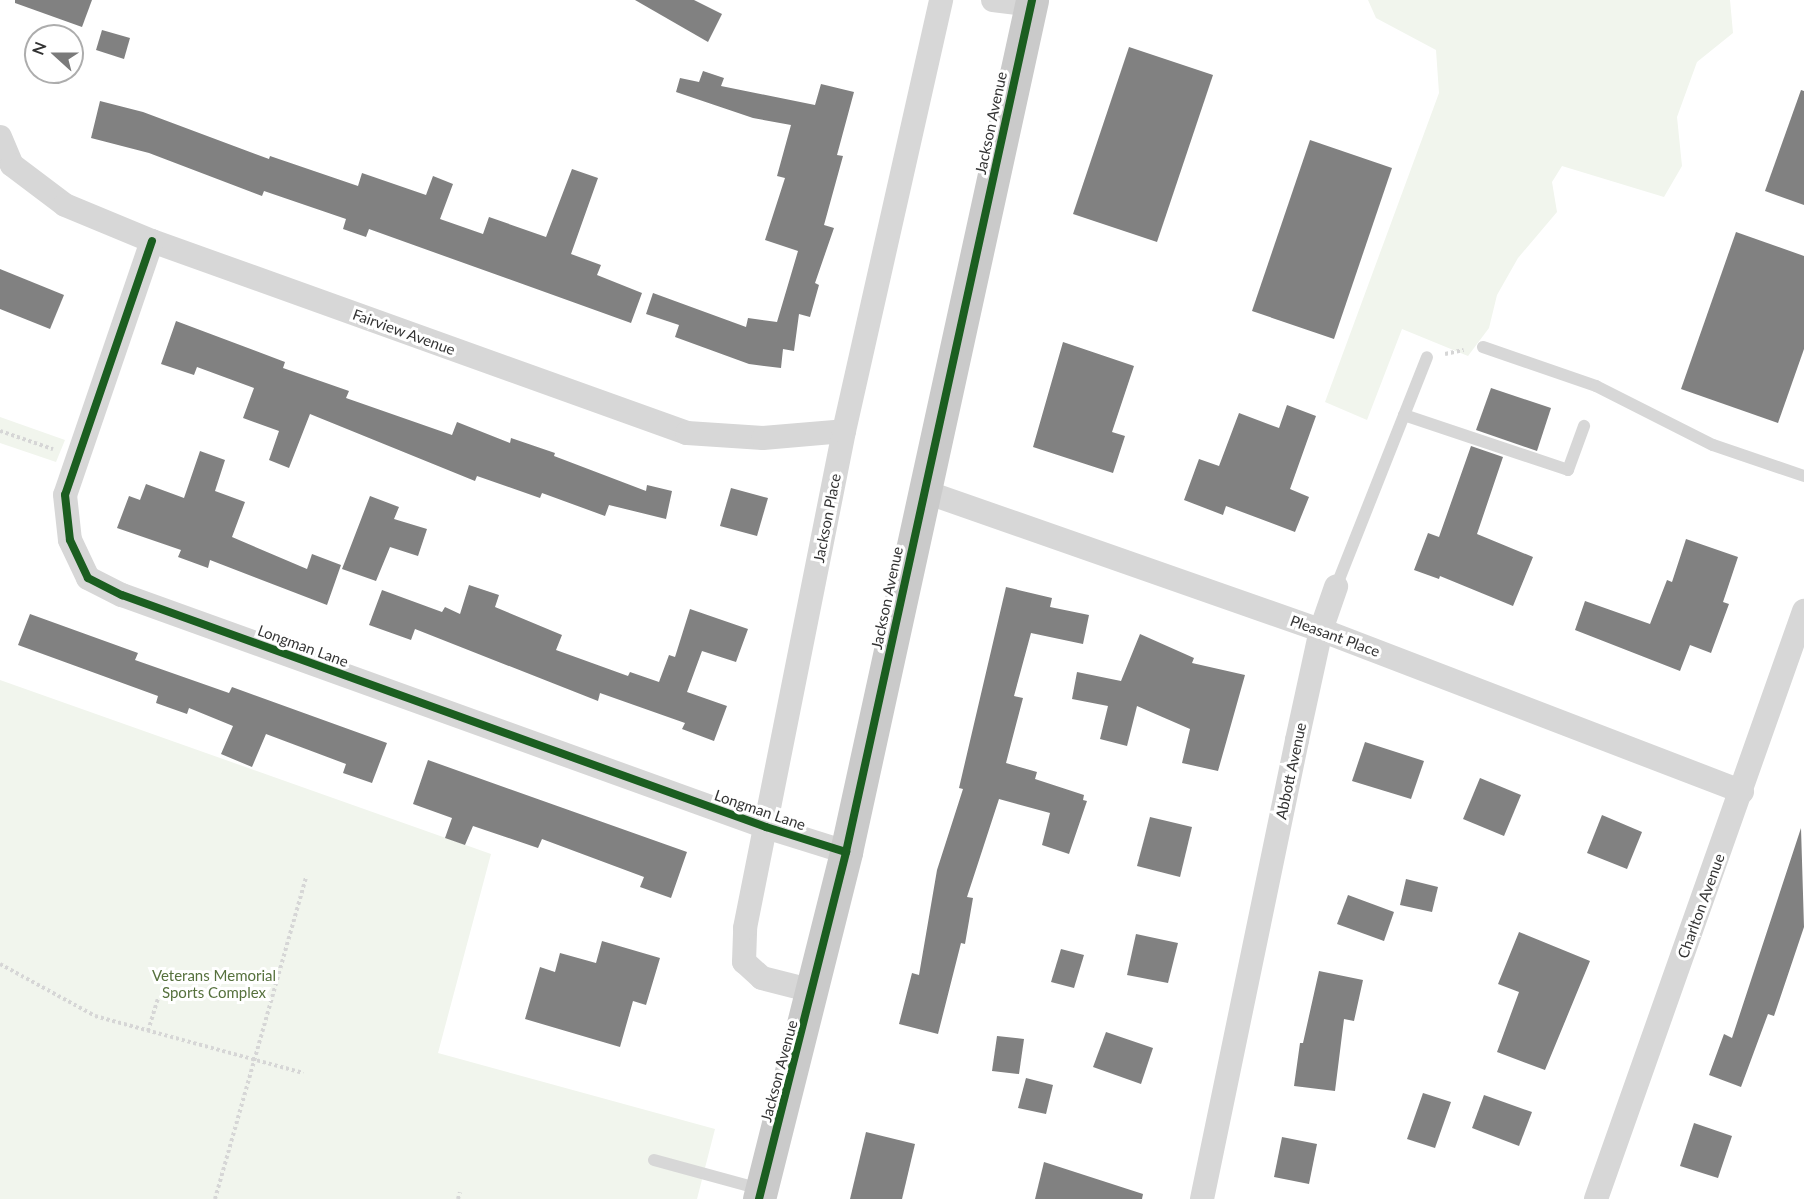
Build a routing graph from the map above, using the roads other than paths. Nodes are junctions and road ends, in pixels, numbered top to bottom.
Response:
1 (941, 0) edge
2 (993, 0) edge
3 (1031, 2) edge
4 (0, 137) edge
5 (152, 241) junction
6 (1483, 347) road end
7 (1426, 357) road end
8 (1404, 415) junction
9 (1584, 426) dead end
10 (844, 430) junction
11 (1804, 476) edge
12 (923, 491) junction
13 (1336, 587) joint
14 (1804, 611) edge
15 (1321, 630) junction
16 (1742, 792) junction
17 (766, 827) junction
18 (846, 852) junction
19 (813, 991) junction
20 (654, 1160) dead end
21 (760, 1194) edge
22 (1202, 1199) edge
23 (1596, 1199) edge

1 - 10 street, Jackson Place
2 - 3 street
3 - 12 main road, Jackson Avenue
4 - 5 street, Fairview Avenue
5 - 10 street, Fairview Avenue
5 - 17 street, Longman Lane
6 - 11 lane
7 - 8 lane, Abbott Avenue
8 - 9 lane
8 - 13 lane, Abbott Avenue
10 - 17 street, Jackson Place
12 - 15 street, Pleasant Place
12 - 18 main road, Jackson Avenue
13 - 15 street, Abbott Avenue
14 - 16 street, Charlton Avenue
15 - 16 street, Pleasant Place
15 - 22 street, Abbott Avenue
16 - 23 street, Charlton Avenue
17 - 18 street, Longman Lane
17 - 19 street, Jackson Place
18 - 19 main road, Jackson Avenue
19 - 21 main road, Jackson Avenue
20 - 21 lane

